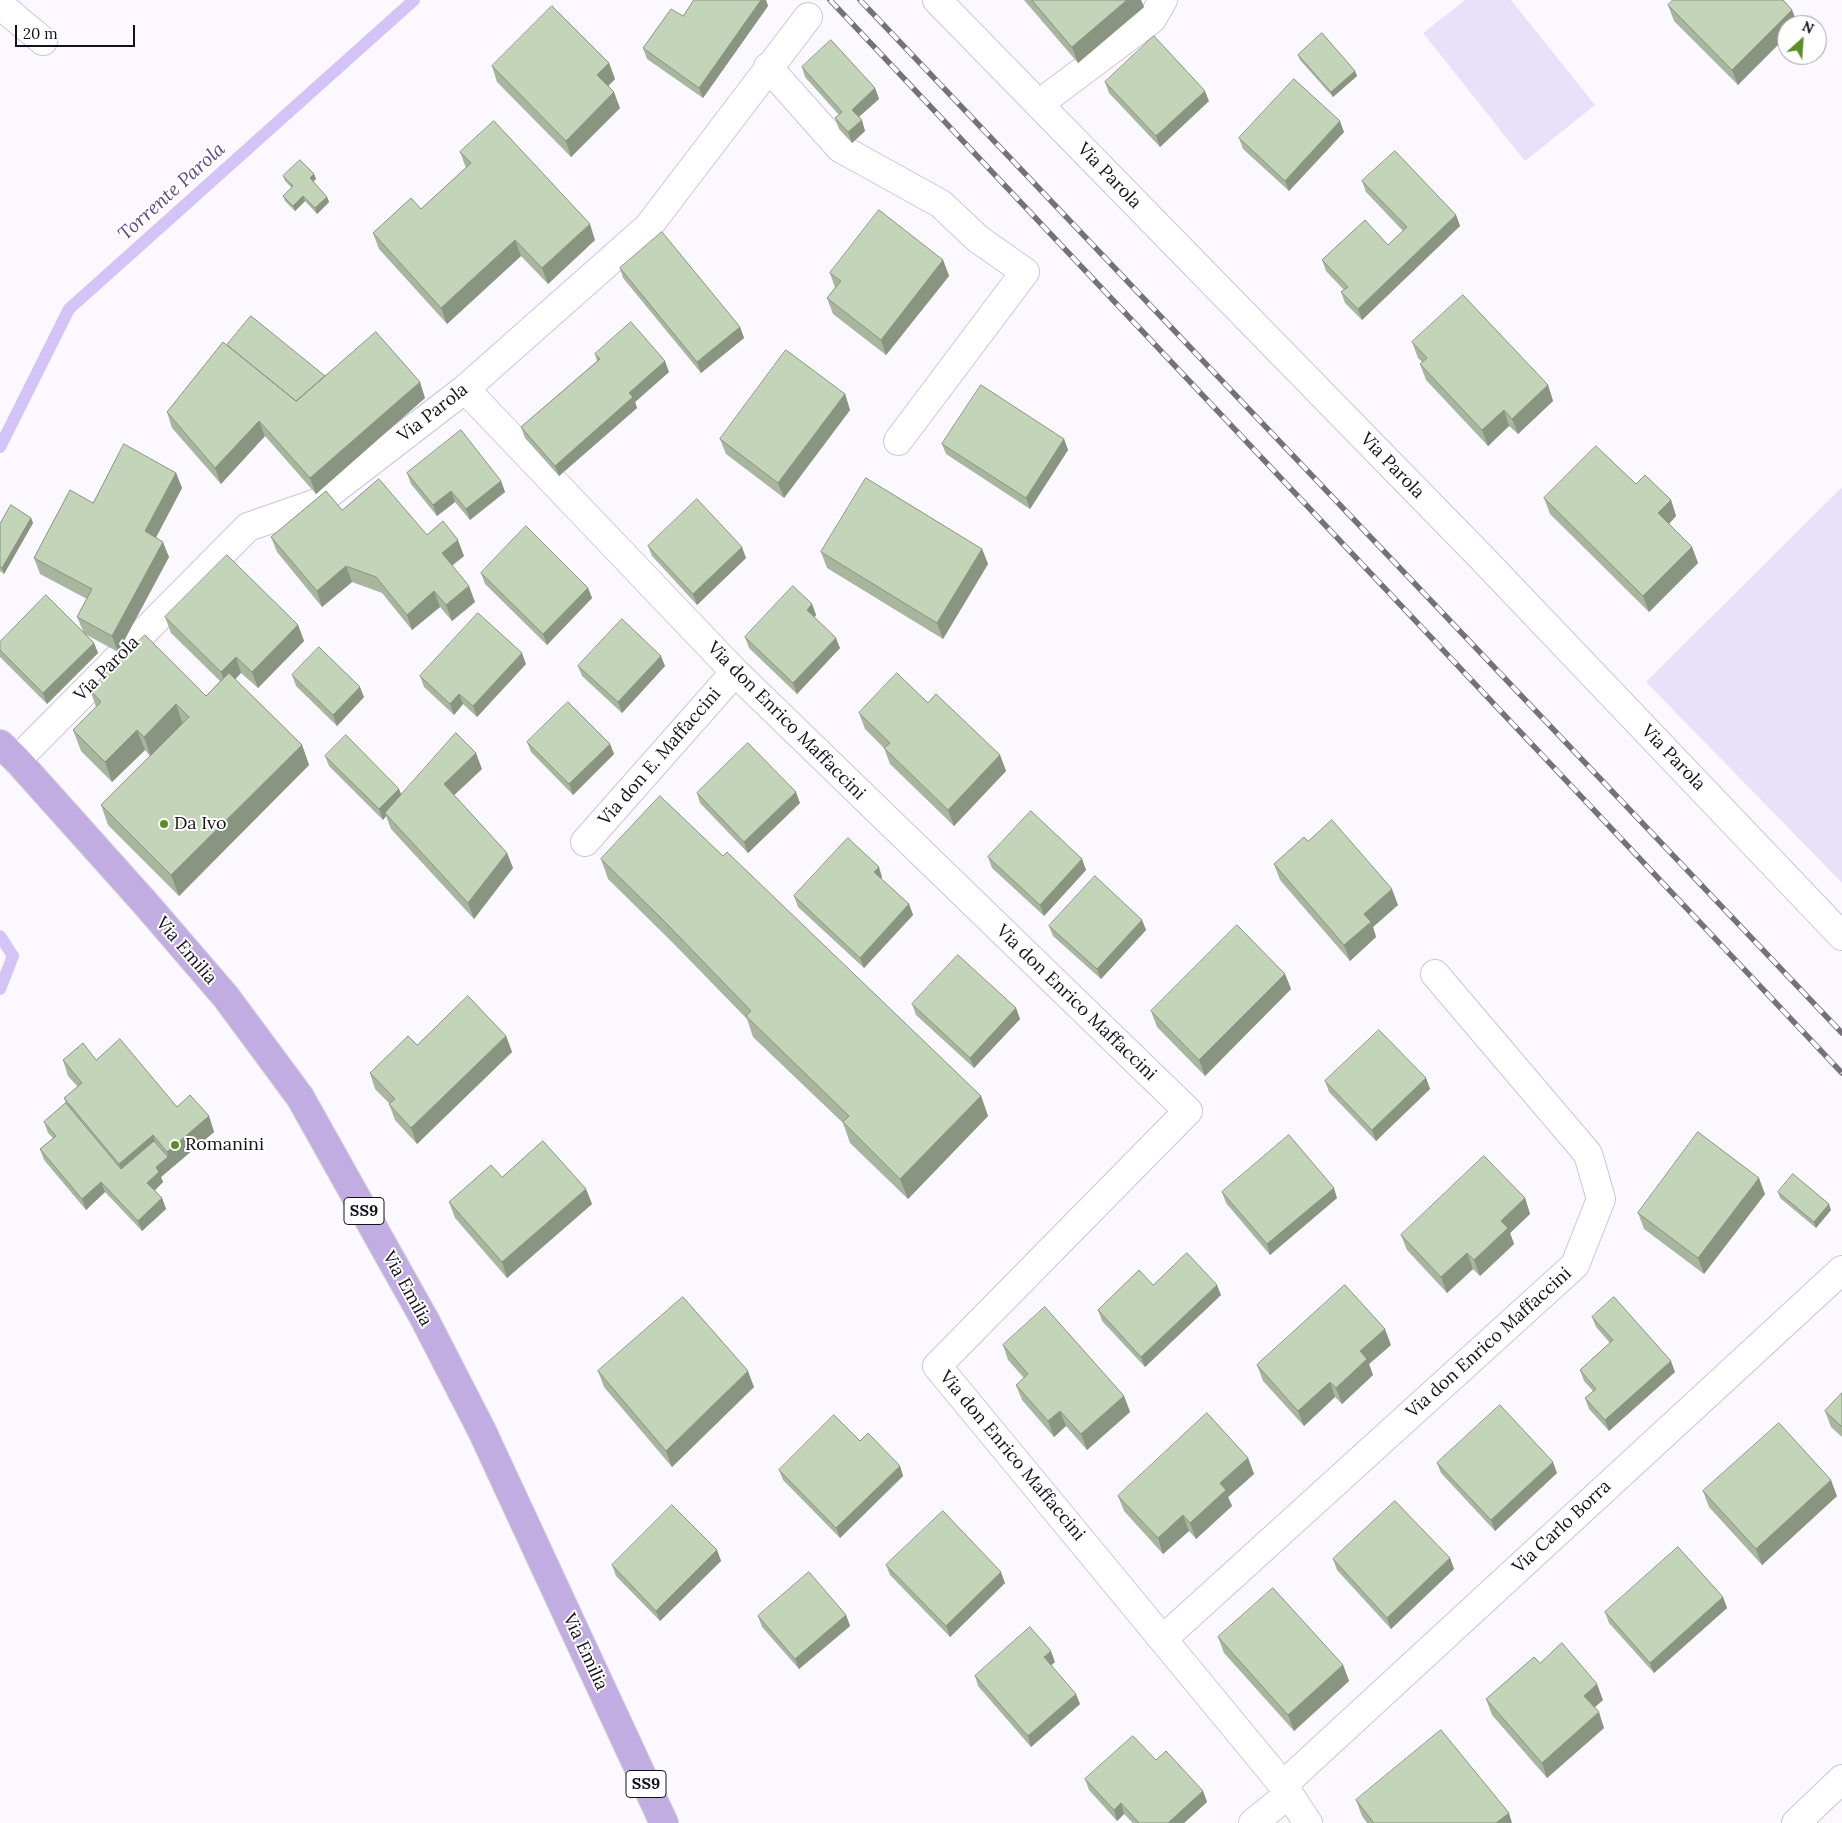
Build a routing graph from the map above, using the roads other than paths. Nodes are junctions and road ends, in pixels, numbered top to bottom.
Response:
1 (937, 0) edge
2 (1163, 0) edge
3 (0, 4) edge
4 (808, 17) dead end
5 (43, 41) dead end
6 (768, 67) junction
7 (1039, 104) junction
8 (465, 389) junction
9 (898, 441) dead end
10 (735, 672) junction
11 (9, 752) edge
12 (585, 842) dead end
13 (1842, 936) edge
14 (1435, 974) dead end
15 (1842, 1270) edge
16 (1163, 1639) junction
17 (1842, 1779) edge
18 (1286, 1789) junction
19 (664, 1823) edge
20 (1254, 1823) edge
21 (1308, 1823) edge
22 (1796, 1823) edge

1 - 7 street, Via Parola
2 - 7 street
3 - 5 street
4 - 6 street, Via Parola
6 - 8 street, Via Parola
6 - 9 street
7 - 13 street, Via Parola
8 - 10 street, Via don Enrico Maffaccini
8 - 11 street, Via Parola
10 - 12 street, Via don E. Maffaccini
10 - 16 street, Via don Enrico Maffaccini
11 - 19 main road, Via Emilia / SS9
14 - 16 street, Via don Enrico Maffaccini
15 - 18 street, Via Carlo Borra
16 - 18 street, Via don Enrico Maffaccini
17 - 22 street
18 - 20 street, Via Carlo Borra
18 - 21 street, Via don Enrico Maffaccini

